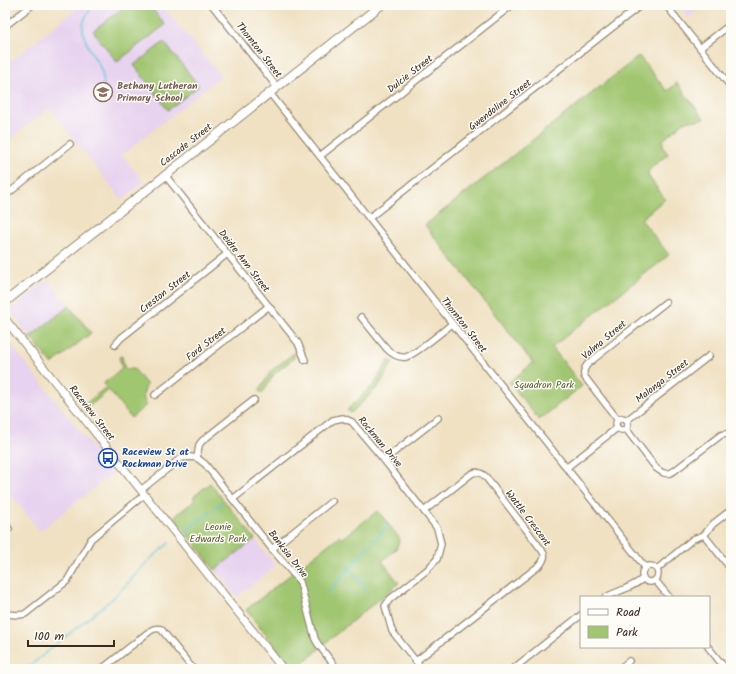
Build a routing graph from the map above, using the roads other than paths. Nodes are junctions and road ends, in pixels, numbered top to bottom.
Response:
1 (32, 5) edge
2 (212, 5) edge
3 (381, 5) edge
4 (512, 5) edge
5 (641, 5) edge
6 (666, 5) edge
7 (731, 24) edge
8 (5, 26) edge
9 (700, 48) junction
10 (277, 87) junction
11 (731, 87) edge
12 (270, 92) junction
13 (70, 144) dead end
14 (320, 156) junction
15 (166, 175) junction
16 (5, 196) edge
17 (370, 218) junction
18 (227, 254) junction
19 (5, 302) edge
20 (666, 302) dead end
21 (269, 306) junction
22 (362, 317) dead end
23 (5, 319) edge
24 (452, 324) junction
25 (115, 345) dead end
26 (709, 356) dead end
27 (305, 360) dead end
28 (155, 395) dead end
29 (254, 400) dead end
30 (438, 418) dead end
31 (618, 420) junction
32 (627, 420) junction
33 (617, 428) junction
34 (626, 429) junction
35 (731, 435) edge
36 (198, 458) junction
37 (384, 460) junction
38 (566, 468) junction
39 (142, 493) junction
40 (233, 499) junction
41 (332, 501) dead end
42 (731, 510) edge
43 (424, 511) junction
44 (5, 523) edge
45 (9, 529) dead end
46 (704, 535) junction
47 (272, 549) junction
48 (645, 567) junction
49 (657, 568) junction
50 (731, 569) edge
51 (643, 578) junction
52 (655, 580) junction
53 (608, 596) edge
54 (668, 596) edge
55 (5, 614) edge
56 (580, 616) edge
57 (709, 648) edge
58 (416, 661) junction
59 (629, 661) dead end
60 (102, 669) edge
61 (193, 669) edge
62 (282, 669) edge
63 (337, 669) edge
64 (422, 669) edge
65 (513, 669) edge
66 (619, 669) edge
67 (726, 669) edge

1 - 8 street
2 - 10 street, Thornton Street
3 - 10 main road, Cascade Street
4 - 14 street, Dulcie Street
5 - 17 street, Gwendoline Street
6 - 9 street
7 - 9 street
9 - 11 street
10 - 12 main road, Cascade Street
12 - 14 street, Thornton Street
12 - 15 main road, Cascade Street
13 - 16 street
14 - 17 street, Thornton Street
15 - 18 street, Deidre Ann Street
15 - 19 main road, Cascade Street
17 - 24 street, Thornton Street
18 - 21 street, Deidre Ann Street
18 - 25 street, Creston Street
20 - 31 street, Valma Street
21 - 27 street, Deidre Ann Street
21 - 28 street, Ford Street
22 - 24 street
23 - 39 street, Raceview Street
24 - 38 street, Thornton Street
26 - 32 street, Malonga Street
29 - 36 street
30 - 37 street
31 - 32 street
31 - 33 street
32 - 34 street
33 - 34 street
33 - 38 street
34 - 35 street
36 - 39 street
36 - 40 street
37 - 40 street, Rockman Drive
37 - 43 street, Rockman Drive
38 - 48 street, Thornton Street
39 - 55 street
39 - 62 street, Raceview Street
40 - 47 street, Banksia Drive
41 - 47 street
42 - 46 street
43 - 58 street, Rockman Drive
43 - 58 street, Wattle Crescent
44 - 45 street
46 - 49 street
46 - 50 street
47 - 63 street, Banksia Drive
48 - 49 street
48 - 51 street
49 - 52 street
51 - 52 street
51 - 53 street
52 - 54 street
56 - 65 street
57 - 67 street
58 - 64 street, Rockman Drive
59 - 66 street
60 - 61 street

